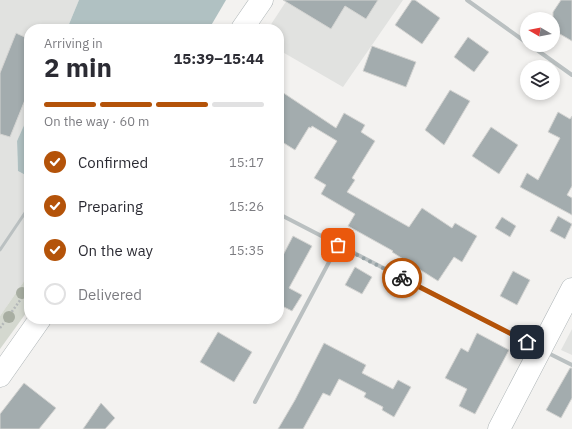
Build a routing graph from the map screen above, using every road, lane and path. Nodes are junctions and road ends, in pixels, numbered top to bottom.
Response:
1 (262, 0) edge
2 (467, 0) edge
3 (245, 24) edge
4 (520, 38) edge
5 (540, 52) edge
6 (572, 75) edge
7 (24, 214) edge
8 (284, 217) edge
9 (338, 245) junction
10 (0, 250) edge
11 (572, 289) edge
12 (24, 295) edge
13 (36, 324) edge
14 (0, 328) edge
15 (541, 349) junction
16 (572, 365) edge
17 (0, 376) edge
18 (255, 402) dead end
19 (500, 429) edge

1 - 3 main road
2 - 4 street
5 - 6 street
7 - 10 lane
8 - 9 street
9 - 15 street
9 - 18 street
11 - 15 main road
12 - 14 path
13 - 17 main road
15 - 16 street
15 - 19 main road

